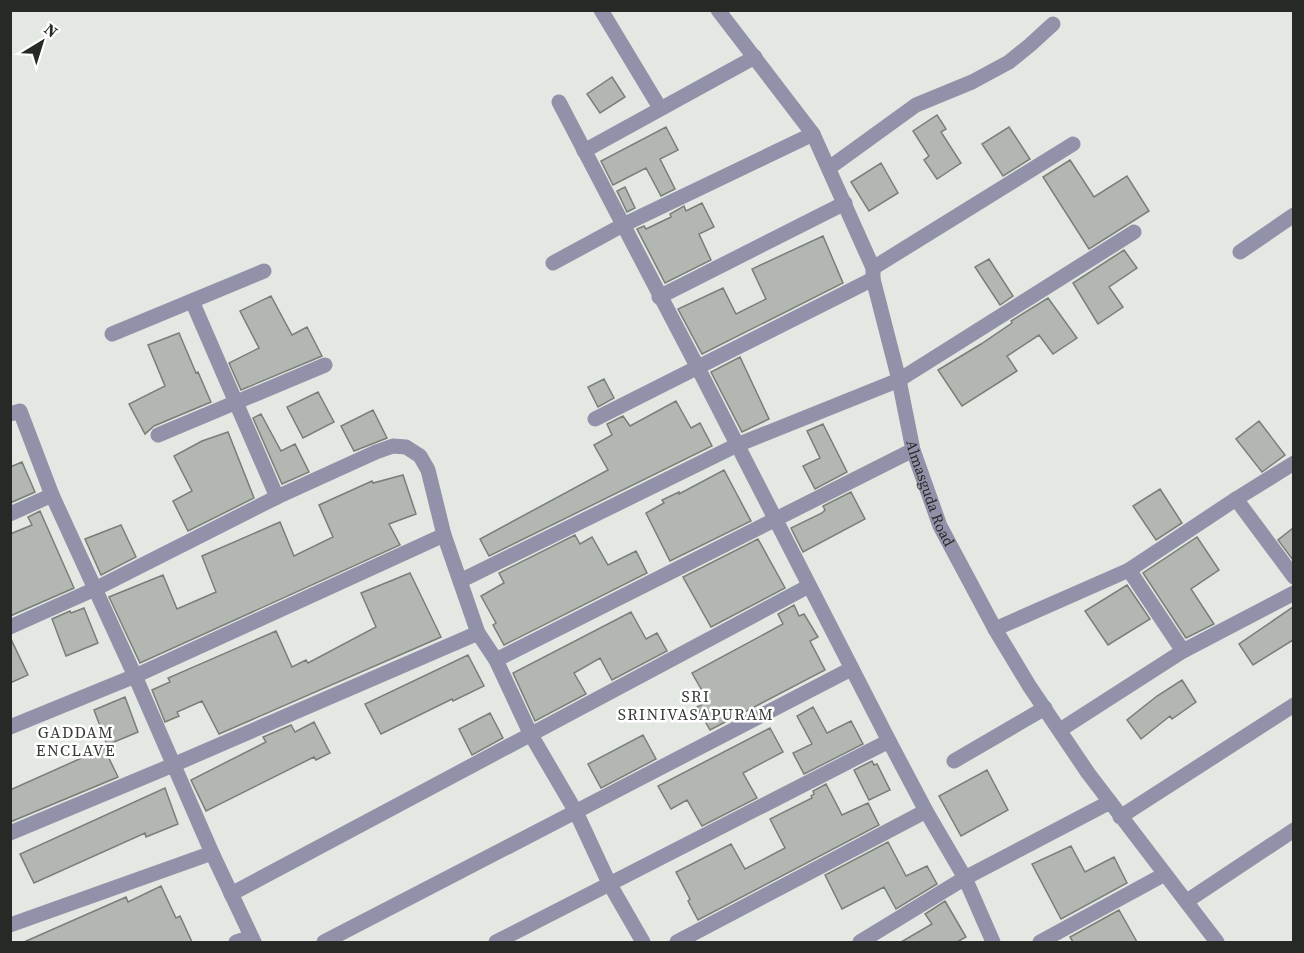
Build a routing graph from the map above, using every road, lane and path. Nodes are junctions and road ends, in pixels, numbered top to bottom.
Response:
1 (601, 10) edge
2 (718, 10) edge
3 (1053, 24) dead end
4 (756, 57) junction
5 (559, 102) dead end
6 (660, 108) junction
7 (813, 134) junction
8 (1073, 144) dead end
9 (584, 151) junction
10 (829, 168) junction
11 (845, 203) junction
12 (1293, 215) edge
13 (622, 225) junction
14 (1134, 232) dead end
15 (1240, 252) dead end
16 (553, 263) dead end
17 (264, 271) dead end
18 (873, 274) junction
19 (660, 297) junction
20 (192, 301) junction
21 (112, 334) dead end
22 (325, 365) dead end
23 (698, 368) junction
24 (899, 380) junction
25 (236, 402) junction
26 (10, 414) edge
27 (595, 419) dead end
28 (158, 435) dead end
29 (737, 445) junction
30 (913, 450) junction
31 (1293, 463) edge
32 (52, 495) junction
33 (277, 497) junction
34 (1236, 499) junction
35 (10, 514) edge
36 (774, 518) junction
37 (444, 535) junction
38 (1128, 570) junction
39 (1293, 577) edge
40 (460, 581) junction
41 (809, 586) junction
42 (95, 589) junction
43 (1293, 593) edge
44 (10, 627) edge
45 (995, 629) junction
46 (478, 633) junction
47 (1183, 651) junction
48 (496, 660) junction
49 (851, 669) junction
50 (135, 676) junction
51 (1293, 705) edge
52 (1045, 708) junction
53 (10, 727) edge
54 (1060, 730) junction
55 (531, 735) junction
56 (889, 741) junction
57 (954, 761) dead end
58 (173, 765) junction
59 (1110, 802) junction
60 (926, 811) junction
61 (576, 812) junction
62 (1120, 817) junction
63 (1293, 830) edge
64 (10, 833) edge
65 (212, 853) junction
66 (1165, 874) junction
67 (965, 878) junction
68 (609, 883) junction
69 (231, 894) junction
70 (1186, 901) junction
71 (10, 925) edge
72 (253, 940) edge
73 (236, 942) edge
74 (324, 942) edge
75 (496, 942) edge
76 (643, 942) edge
77 (676, 942) edge
78 (860, 942) edge
79 (993, 942) edge
80 (1040, 942) edge
81 (1217, 942) edge

1 - 6 street
2 - 4 street, Almasguda Road
3 - 10 street
4 - 6 street
4 - 7 street, Almasguda Road
5 - 9 street
6 - 9 street
7 - 10 street, Almasguda Road
7 - 13 street
8 - 18 street
9 - 13 street
10 - 11 street, Almasguda Road
11 - 18 street, Almasguda Road
11 - 19 street
12 - 15 street
13 - 16 street
13 - 19 street
14 - 24 street
17 - 20 street
18 - 23 street
18 - 24 street, Almasguda Road
19 - 23 street
20 - 21 street
20 - 25 street
22 - 25 street
23 - 27 street
23 - 29 street
24 - 29 street
24 - 30 street, Almasguda Road
25 - 28 street
25 - 33 street
26 - 32 street
29 - 36 street
29 - 40 street
30 - 36 street
30 - 45 street, Almasguda Road
31 - 34 street
32 - 35 street
32 - 42 street
33 - 37 street
33 - 42 street
34 - 38 street
34 - 39 street
36 - 41 street
36 - 48 street
37 - 40 street
37 - 50 street
38 - 45 street
38 - 47 street
40 - 46 street
41 - 49 street
41 - 55 street
42 - 44 street
42 - 50 street
43 - 47 street
45 - 52 street, Almasguda Road
46 - 48 street
46 - 58 street
47 - 54 street
48 - 55 street
49 - 56 street
49 - 61 street
50 - 53 street
50 - 58 street
51 - 62 street
52 - 54 street, Almasguda Road
52 - 57 street
54 - 59 street, Almasguda Road
55 - 61 street
55 - 69 street
56 - 60 street
56 - 68 street
58 - 64 street
58 - 65 street
59 - 62 street, Almasguda Road
59 - 67 street
60 - 67 street
60 - 77 street
61 - 68 street
61 - 74 street
62 - 66 street, Almasguda Road
63 - 70 street
65 - 69 street
65 - 71 street
66 - 70 street, Almasguda Road
66 - 80 street
67 - 78 street
67 - 79 street
68 - 75 street
68 - 76 street
69 - 72 street
70 - 81 street, Almasguda Road
72 - 73 street

